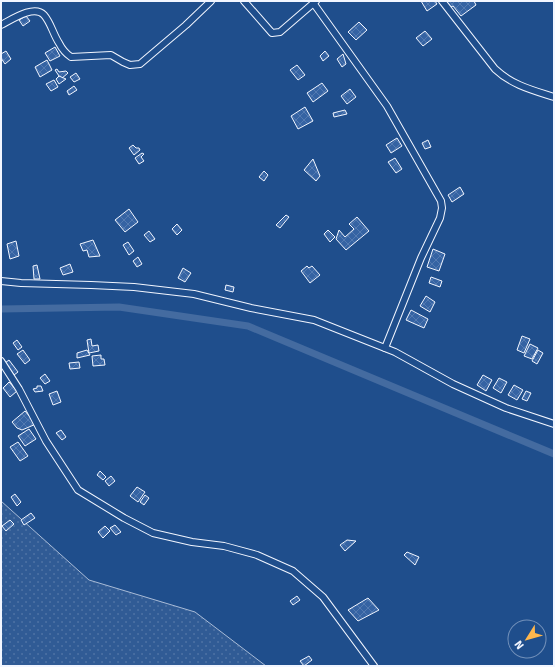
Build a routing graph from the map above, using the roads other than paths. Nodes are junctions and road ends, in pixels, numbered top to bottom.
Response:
1 (211, 1) edge
2 (244, 1) edge
3 (442, 1) edge
4 (315, 3) edge
5 (1, 25) edge
6 (554, 97) edge
7 (1, 281) edge
8 (385, 348) junction
9 (1, 361) edge
10 (554, 424) edge
11 (374, 666) edge

1 - 5 street
2 - 4 street
3 - 6 street
4 - 8 street
7 - 8 street
8 - 10 street
9 - 11 street

